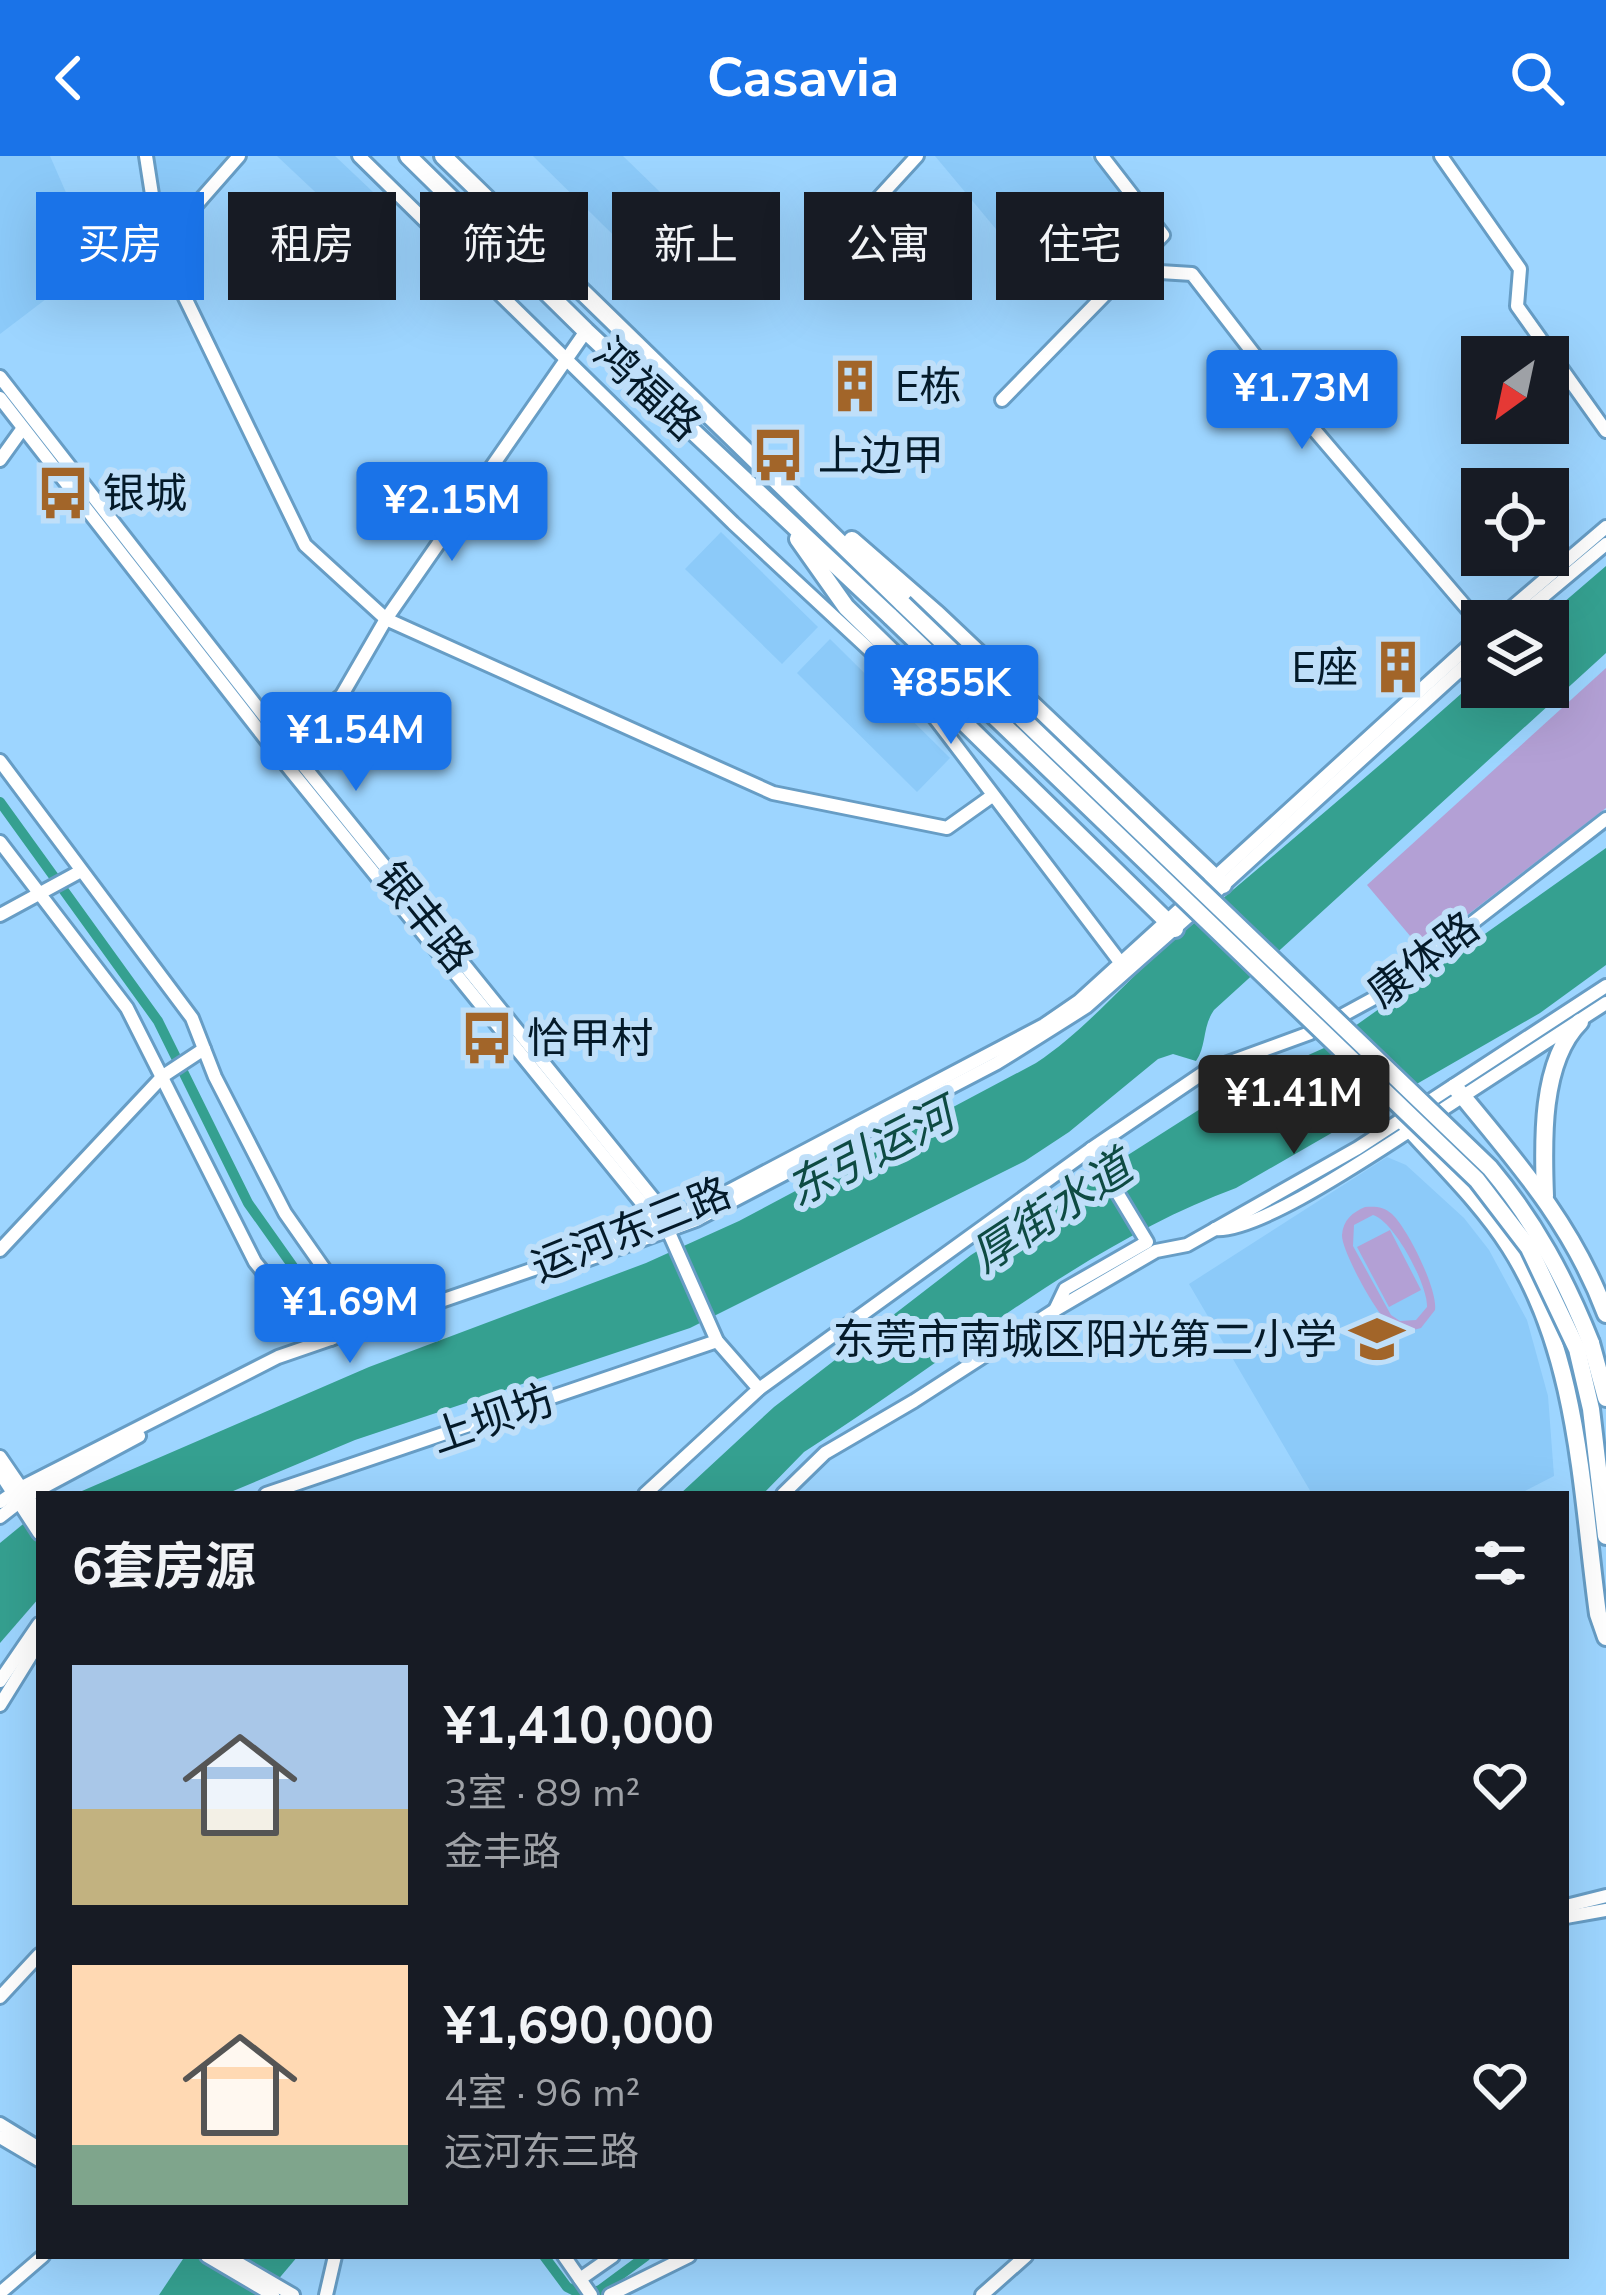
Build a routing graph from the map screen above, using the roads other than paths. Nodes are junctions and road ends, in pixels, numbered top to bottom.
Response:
1 (146, 156) edge
2 (239, 156) edge
3 (359, 156) edge
4 (408, 156) edge
5 (443, 156) edge
6 (917, 156) edge
7 (1102, 156) edge
8 (1442, 156) edge
9 (152, 192) edge
10 (883, 192) edge
11 (1130, 192) edge
12 (204, 195) edge
13 (1164, 272) edge
14 (187, 300) edge
15 (1099, 300) edge
16 (586, 331) junction
17 (566, 359) junction
18 (0, 377) edge
19 (0, 398) edge
20 (1002, 400) dead end
21 (23, 428) junction
22 (1606, 431) edge
23 (0, 460) edge
24 (798, 500) junction
25 (785, 518) junction
26 (1606, 527) edge
27 (1606, 544) edge
28 (1521, 600) edge
29 (1539, 600) edge
30 (1461, 605) edge
31 (897, 611) junction
32 (386, 619) junction
33 (1461, 650) edge
34 (1461, 668) edge
35 (280, 748) junction
36 (0, 761) edge
37 (992, 796) junction
38 (1606, 819) edge
39 (0, 842) edge
40 (77, 873) junction
41 (1219, 881) junction
42 (44, 890) junction
43 (0, 915) edge
44 (1171, 925) junction
45 (1120, 962) junction
46 (1606, 986) edge
47 (1606, 1004) edge
48 (1580, 1022) junction
49 (200, 1052) junction
50 (168, 1073) junction
51 (1459, 1092) junction
52 (1407, 1125) junction
53 (1091, 1149) junction
54 (1545, 1197) junction
55 (664, 1226) junction
56 (0, 1250) edge
57 (1054, 1310) junction
58 (1606, 1314) edge
59 (374, 1329) junction
60 (331, 1339) junction
61 (717, 1342) junction
62 (1584, 1346) junction
63 (759, 1389) junction
64 (1606, 1398) edge
65 (0, 1457) edge
66 (0, 1473) edge
67 (797, 1488) edge
68 (44, 1491) edge
69 (46, 1491) edge
70 (275, 1491) edge
71 (648, 1491) edge
72 (0, 1502) edge
73 (26, 1502) edge
74 (0, 1516) edge
75 (1606, 1536) edge
76 (36, 1628) edge
77 (1606, 1637) edge
78 (36, 1647) edge
79 (0, 1681) edge
80 (0, 1705) edge
81 (1606, 1896) edge
82 (1569, 1905) edge
83 (1606, 1910) edge
84 (1569, 1916) edge
85 (36, 1958) edge
86 (0, 1997) edge
87 (0, 2124) edge
88 (0, 2137) edge
89 (36, 2146) edge
90 (36, 2158) edge
91 (40, 2259) edge
92 (211, 2259) edge
93 (231, 2259) edge
94 (334, 2259) edge
95 (566, 2259) edge
96 (609, 2259) edge
97 (682, 2259) edge
98 (1023, 2259) edge
99 (580, 2279) junction
100 (0, 2293) edge
101 (273, 2295) edge
102 (292, 2295) edge
103 (326, 2295) edge
104 (591, 2295) edge
105 (610, 2295) edge
106 (982, 2295) edge

1 - 9 street
2 - 12 street
3 - 17 street
4 - 16 main road, 鸿福路
5 - 24 main road, 鸿福路
6 - 10 street
7 - 11 street
8 - 22 street
13 - 30 street
14 - 32 street
15 - 20 street
16 - 17 street
16 - 25 main road, 鸿福路
17 - 32 street
17 - 37 street
18 - 35 street, 银丰路
19 - 21 street, 银丰路
21 - 23 street
21 - 35 street, 银丰路
24 - 31 main road, 鸿福路
24 - 41 main road
25 - 31 main road, 鸿福路
25 - 44 main road
26 - 28 street
27 - 29 street
31 - 62 main road, bridge
32 - 35 street
32 - 37 street
33 - 41 street, 运河东三路
34 - 41 street, 运河东三路
35 - 55 street, 银丰路
36 - 40 street
37 - 45 street
38 - 53 street, 康体路
39 - 42 street
40 - 42 street
40 - 49 street
41 - 44 street, 运河东三路
42 - 43 street
42 - 50 street
44 - 45 street, 运河东三路
44 - 55 street, 运河东三路
45 - 55 street, 运河东三路
46 - 51 street
47 - 48 street
48 - 51 street
48 - 54 main road
49 - 50 street
49 - 59 street
50 - 56 street
50 - 60 street
51 - 52 street
51 - 54 main road
52 - 57 street
52 - 77 main road
53 - 57 street
53 - 63 street, 康体路
54 - 58 main road
55 - 59 street, 运河东三路
55 - 61 street, 银丰路
57 - 67 street
59 - 60 street, 运河东三路
59 - 69 street, 运河东三路
60 - 68 street, 运河东三路
61 - 63 street, 银丰路
61 - 70 street, 上坝坊
62 - 64 main road
62 - 75 main road
63 - 71 street, 康体路
65 - 73 street
66 - 73 street
72 - 73 street, 运河东三路
73 - 74 street, 运河东三路
76 - 79 street
78 - 80 street
81 - 82 street
83 - 84 street
85 - 86 street
87 - 89 street
88 - 90 street
91 - 100 street
92 - 101 street
93 - 102 street
94 - 103 street
95 - 99 street
96 - 99 street
97 - 105 street
98 - 106 street
99 - 104 street

